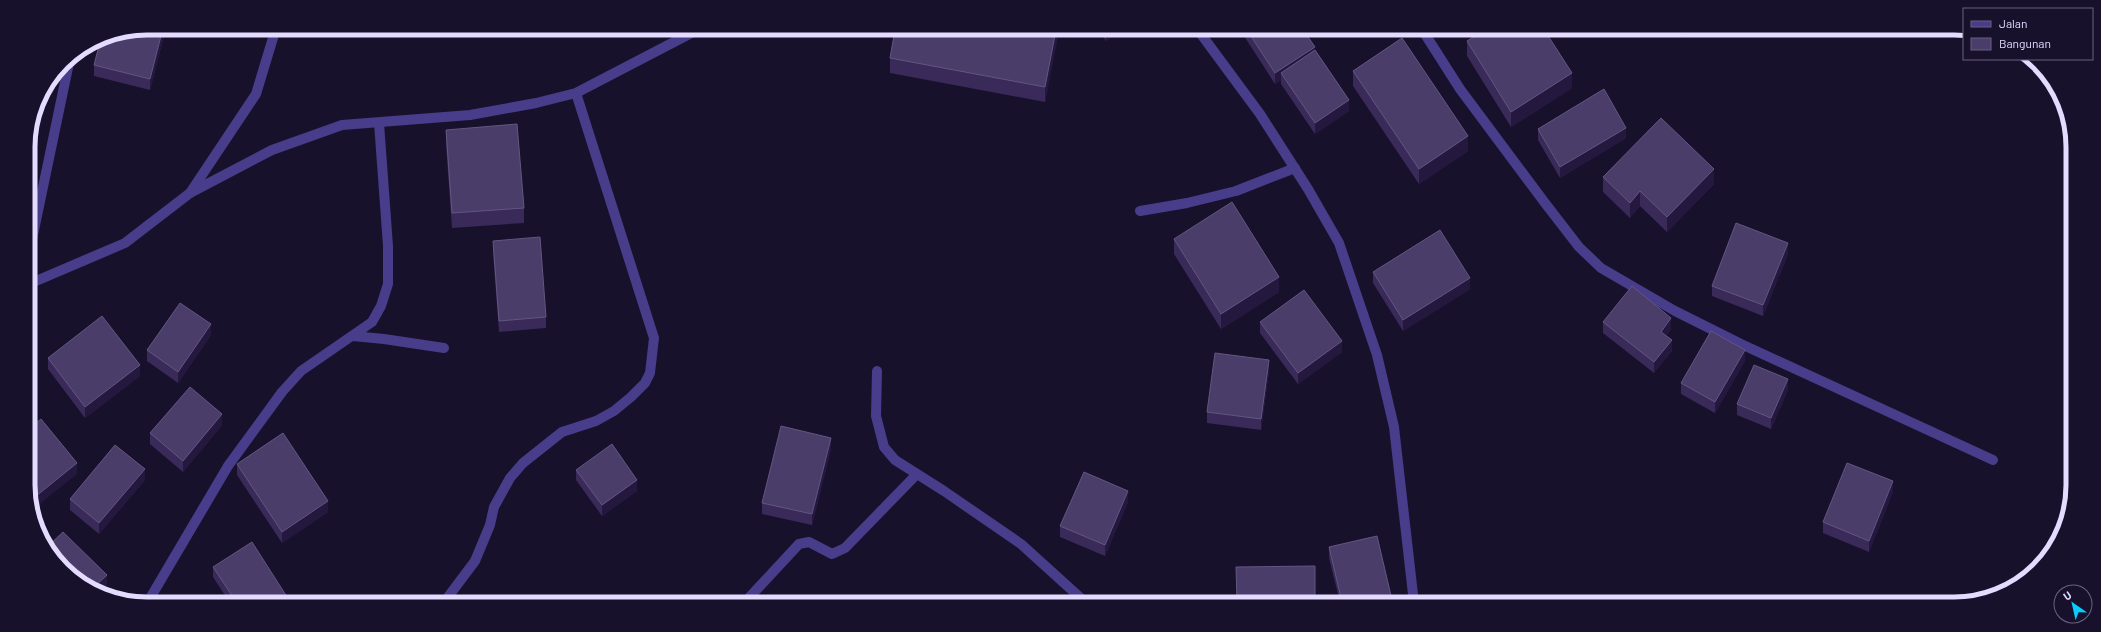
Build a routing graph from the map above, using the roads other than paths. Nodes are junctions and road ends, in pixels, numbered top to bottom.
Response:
1 (274, 35) edge
2 (687, 35) edge
3 (1202, 35) edge
4 (1426, 35) edge
5 (68, 68) edge
6 (576, 93) junction
7 (379, 123) junction
8 (1295, 168) junction
9 (190, 193) junction
10 (1140, 211) dead end
11 (35, 225) edge
12 (35, 281) edge
13 (353, 336) junction
14 (444, 348) dead end
15 (877, 370) dead end
16 (1993, 460) dead end
17 (917, 474) junction
18 (151, 597) edge
19 (448, 597) edge
20 (750, 597) edge
21 (1079, 597) edge
22 (1413, 597) edge

1 - 9 street
2 - 6 street
3 - 8 street
4 - 16 street
5 - 11 street
6 - 7 street
6 - 19 street
7 - 9 street
7 - 13 street
8 - 10 street
8 - 22 street
9 - 12 street
13 - 14 street
13 - 18 street
15 - 17 street
17 - 20 street
17 - 21 street

